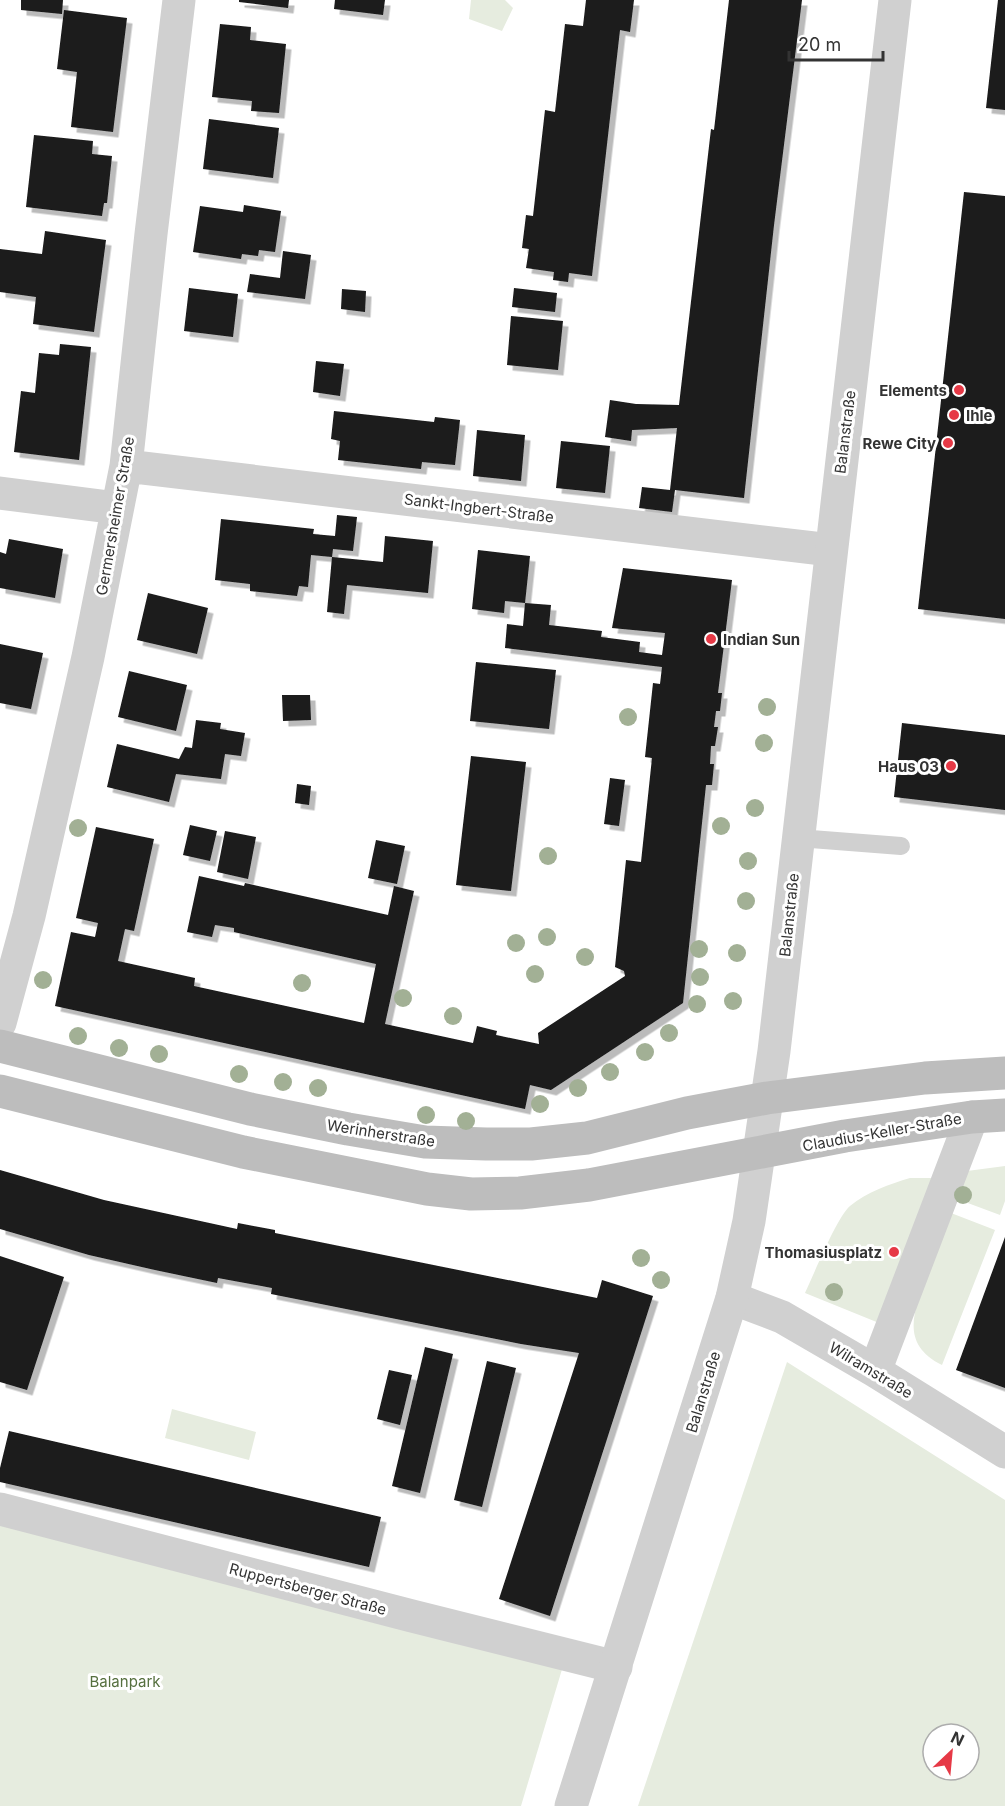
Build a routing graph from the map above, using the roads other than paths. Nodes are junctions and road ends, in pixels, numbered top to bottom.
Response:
1 (179, 0) edge
2 (895, 0) edge
3 (126, 466) junction
4 (0, 493) edge
5 (117, 508) junction
6 (831, 550) junction
7 (798, 838) junction
8 (901, 846) dead end
9 (0, 1023) edge
10 (0, 1046) edge
11 (1005, 1073) edge
12 (0, 1091) edge
13 (767, 1098) junction
14 (1005, 1115) edge
15 (972, 1117) junction
16 (759, 1153) junction
17 (732, 1298) junction
18 (875, 1371) junction
19 (1005, 1452) edge
20 (0, 1509) edge
21 (616, 1667) junction
22 (571, 1806) edge

1 - 3 street, Germersheimer Straße
2 - 6 street, Balanstraße
3 - 5 street, Germersheimer Straße
3 - 6 street, Sankt-Ingbert-Straße
4 - 5 street
5 - 9 street, Germersheimer Straße
6 - 7 street, Balanstraße
7 - 8 lane
7 - 13 street, Balanstraße
10 - 13 main road, Werinherstraße
11 - 13 main road
12 - 16 main road
13 - 16 street, Balanstraße
14 - 15 main road, Claudius-Keller-Straße
15 - 16 main road, Claudius-Keller-Straße
15 - 18 street
16 - 17 street, Balanstraße
17 - 18 street, Wilramstraße
17 - 21 street, Balanstraße
18 - 19 street, Wilramstraße
20 - 21 street, Ruppertsberger Straße
21 - 22 street, Balanstraße

